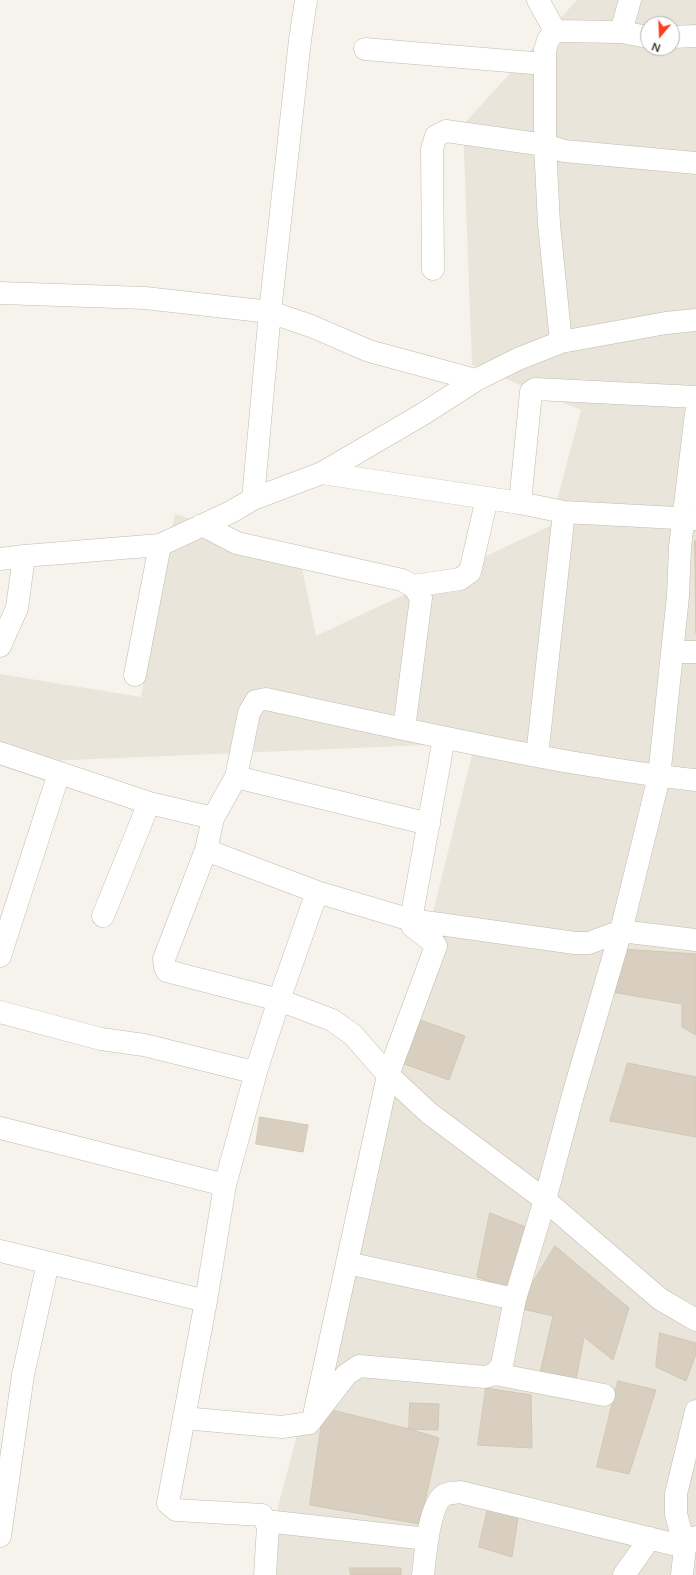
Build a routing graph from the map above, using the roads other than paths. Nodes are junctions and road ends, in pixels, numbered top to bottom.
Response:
1 (306, 0) edge
2 (538, 0) edge
3 (630, 0) edge
4 (555, 31) junction
5 (622, 32) junction
6 (640, 36) edge
7 (696, 36) edge
8 (680, 37) edge
9 (365, 49) dead end
10 (545, 64) junction
11 (546, 145) junction
12 (696, 163) edge
13 (433, 269) dead end
14 (0, 293) edge
15 (270, 312) junction
16 (696, 320) edge
17 (561, 342) junction
18 (476, 380) junction
19 (696, 397) edge
20 (696, 413) edge
21 (322, 473) junction
22 (487, 498) junction
23 (254, 500) junction
24 (520, 503) junction
25 (564, 512) junction
26 (690, 518) edge
27 (202, 525) junction
28 (160, 545) junction
29 (24, 556) junction
30 (0, 559) edge
31 (413, 586) junction
32 (0, 646) edge
33 (673, 652) junction
34 (696, 652) edge
35 (135, 675) dead end
36 (404, 729) junction
37 (444, 738) junction
38 (0, 753) edge
39 (537, 756) junction
40 (59, 773) junction
41 (236, 777) junction
42 (659, 777) junction
43 (696, 780) edge
44 (149, 803) junction
45 (213, 818) junction
46 (429, 824) junction
47 (206, 850) junction
48 (317, 892) junction
49 (103, 916) dead end
50 (410, 920) junction
51 (621, 931) junction
52 (696, 940) edge
53 (0, 956) edge
54 (279, 1000) junction
55 (0, 1012) edge
56 (258, 1065) junction
57 (388, 1075) junction
58 (0, 1128) edge
59 (225, 1185) junction
60 (545, 1200) junction
61 (0, 1251) edge
62 (48, 1263) junction
63 (347, 1263) junction
64 (515, 1299) junction
65 (206, 1301) junction
66 (696, 1319) edge
67 (495, 1374) junction
68 (604, 1395) dead end
69 (696, 1411) edge
70 (184, 1418) junction
71 (313, 1418) junction
72 (266, 1521) junction
73 (0, 1536) edge
74 (650, 1538) junction
75 (427, 1539) junction
76 (691, 1542) edge
77 (265, 1575) edge
78 (423, 1575) edge
79 (624, 1575) edge
80 (682, 1575) edge

1 - 15 street
2 - 4 street
3 - 5 street
4 - 5 street
4 - 10 street
5 - 6 street
7 - 8 street
9 - 10 street
10 - 11 street
11 - 12 street
11 - 13 street
11 - 17 street
14 - 15 street
15 - 18 street
15 - 23 street
16 - 17 street
17 - 18 street
18 - 21 street
19 - 24 street
20 - 26 street
21 - 22 street
21 - 23 street
22 - 24 street
22 - 31 street
23 - 27 street
24 - 25 street
25 - 26 street
25 - 39 street
26 - 33 street
27 - 28 street
27 - 31 street
28 - 29 street
28 - 35 street
29 - 30 street
29 - 32 street
31 - 36 street
33 - 34 street
33 - 42 street
36 - 37 street
36 - 41 street
37 - 39 street
37 - 46 street
38 - 40 street
39 - 42 street
40 - 44 street
40 - 53 street
41 - 45 street
41 - 46 street
42 - 43 street
42 - 51 street
44 - 45 street
44 - 49 street
45 - 47 street
46 - 50 street
47 - 48 street
47 - 54 street
48 - 50 street
48 - 54 street
50 - 51 street
50 - 57 street
51 - 52 street
51 - 60 street
54 - 56 street
54 - 57 street
55 - 56 street
56 - 59 street
57 - 60 street
57 - 63 street
58 - 59 street
59 - 65 street
60 - 64 street
60 - 66 street
61 - 62 street
62 - 65 street
62 - 73 street
63 - 64 street
63 - 71 street
64 - 67 street
65 - 70 street
67 - 68 street
67 - 71 street
69 - 76 street
70 - 71 street
70 - 72 street
72 - 75 street
72 - 77 street
74 - 75 street
74 - 76 street
74 - 79 street
75 - 78 street
76 - 80 street

